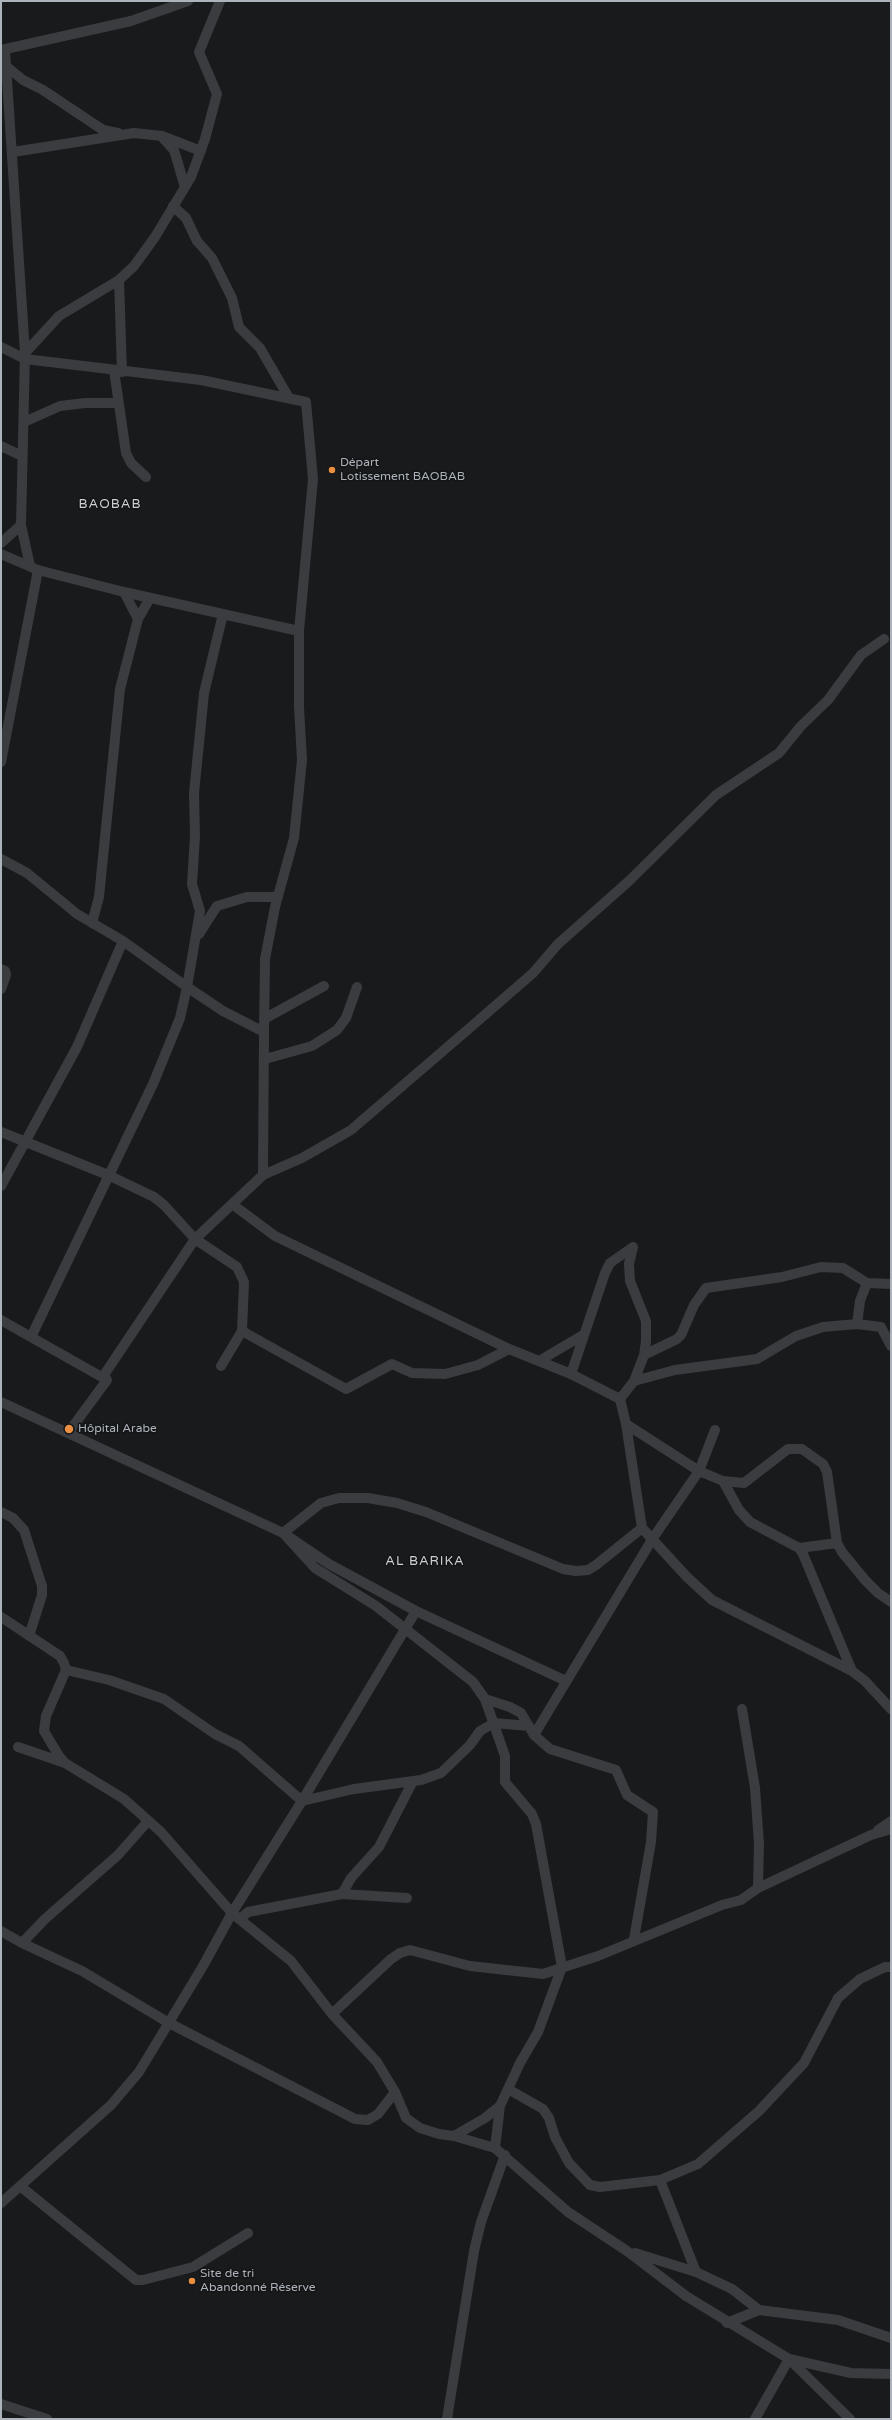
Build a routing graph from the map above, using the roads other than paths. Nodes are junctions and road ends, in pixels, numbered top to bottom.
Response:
1 (188, 1) edge
2 (220, 1) edge
3 (3, 50) edge
4 (6, 66) junction
5 (127, 134) junction
6 (162, 136) junction
7 (201, 151) junction
8 (13, 152) junction
9 (185, 187) junction
10 (173, 206) junction
11 (119, 280) junction
12 (1, 347) edge
13 (25, 356) junction
14 (118, 371) junction
15 (289, 398) junction
16 (118, 403) junction
17 (24, 422) junction
18 (1, 446) edge
19 (22, 456) junction
20 (146, 477) dead end
21 (21, 524) junction
22 (1, 543) edge
23 (1, 554) edge
24 (34, 568) junction
25 (124, 592) junction
26 (150, 598) junction
27 (223, 614) junction
28 (138, 619) junction
29 (299, 631) junction
30 (884, 639) dead end
31 (5, 723) edge
32 (1, 762) edge
33 (1, 859) edge
34 (278, 897) junction
35 (92, 923) junction
36 (195, 939) junction
37 (123, 941) junction
38 (1, 969) edge
39 (324, 986) dead end
40 (187, 987) junction
41 (357, 987) dead end
42 (1, 989) edge
43 (264, 1019) junction
44 (264, 1032) junction
45 (265, 1059) junction
46 (1, 1132) edge
47 (24, 1141) junction
48 (108, 1175) junction
49 (263, 1175) junction
50 (1, 1186) edge
51 (232, 1204) junction
52 (195, 1239) junction
53 (867, 1282) junction
54 (891, 1284) edge
55 (1, 1320) edge
56 (857, 1324) junction
57 (242, 1331) junction
58 (583, 1335) junction
59 (31, 1337) junction
60 (891, 1346) edge
61 (509, 1349) junction
62 (644, 1355) junction
63 (539, 1361) junction
64 (221, 1366) dead end
65 (570, 1374) junction
66 (107, 1380) junction
67 (634, 1381) junction
68 (620, 1399) junction
69 (2, 1404) edge
70 (626, 1424) junction
71 (715, 1430) dead end
72 (68, 1433) junction
73 (699, 1471) junction
74 (723, 1481) junction
75 (1, 1512) edge
76 (642, 1528) junction
77 (283, 1533) junction
78 (653, 1538) junction
79 (837, 1543) junction
80 (798, 1548) junction
81 (891, 1602) edge
82 (416, 1611) junction
83 (1, 1617) edge
84 (406, 1628) junction
85 (29, 1636) junction
86 (66, 1670) junction
87 (852, 1671) junction
88 (566, 1681) junction
89 (485, 1699) junction
90 (742, 1709) dead end
91 (891, 1710) edge
92 (494, 1722) junction
93 (531, 1730) junction
94 (18, 1747) dead end
95 (65, 1763) junction
96 (412, 1783) junction
97 (302, 1801) junction
98 (148, 1821) junction
99 (891, 1821) edge
100 (891, 1829) edge
101 (871, 1835) junction
102 (758, 1888) junction
103 (342, 1894) junction
104 (407, 1898) dead end
105 (236, 1916) junction
106 (1, 1931) edge
107 (634, 1939) junction
108 (22, 1943) junction
109 (562, 1967) junction
110 (891, 1967) edge
111 (332, 2014) junction
112 (169, 2023) junction
113 (508, 2089) junction
114 (395, 2092) junction
115 (500, 2106) junction
116 (454, 2136) junction
117 (495, 2148) junction
118 (505, 2155) junction
119 (660, 2180) junction
120 (20, 2186) junction
121 (1, 2203) edge
122 (248, 2233) dead end
123 (627, 2251) junction
124 (696, 2272) junction
125 (759, 2310) junction
126 (728, 2323) junction
127 (891, 2338) edge
128 (789, 2359) junction
129 (891, 2374) edge
130 (1, 2404) edge
131 (47, 2419) edge
132 (447, 2419) edge
133 (755, 2419) edge
134 (850, 2419) edge

1 - 3 street
2 - 7 street
3 - 4 street
4 - 5 street
4 - 8 street
5 - 6 street
5 - 8 street
6 - 7 street
6 - 9 street
7 - 9 street
8 - 13 street
9 - 10 street
10 - 11 street
10 - 15 street
11 - 13 street
11 - 14 street
12 - 13 street
13 - 14 street
13 - 17 street
14 - 15 street
14 - 16 street
15 - 29 street
16 - 17 street
16 - 20 street
17 - 19 street
18 - 19 street
19 - 21 street
21 - 22 street
21 - 24 street
23 - 24 street
24 - 25 street
24 - 31 street
25 - 26 street
25 - 28 street
26 - 27 street
26 - 28 street
27 - 29 street
27 - 36 street
28 - 35 street
29 - 34 street
30 - 49 street
31 - 32 street
33 - 35 street
34 - 36 street
34 - 43 street
35 - 37 street
36 - 40 street
37 - 40 street
37 - 47 street
38 - 42 street
39 - 43 street
40 - 44 street
40 - 48 street
41 - 45 street
43 - 44 street
44 - 45 street
45 - 49 street
46 - 47 street
47 - 48 street
47 - 50 street
48 - 52 street
48 - 59 street
49 - 51 street
51 - 52 street
51 - 61 street
52 - 57 street
52 - 66 street
53 - 54 street
53 - 56 street
53 - 62 street
55 - 59 street
56 - 60 street
56 - 67 street
57 - 61 street
57 - 64 street
58 - 62 street
58 - 63 street
58 - 65 street
59 - 66 street
61 - 63 street
62 - 67 street
63 - 65 street
65 - 68 street
66 - 72 street
67 - 68 street
68 - 70 street
69 - 72 street
70 - 73 street
70 - 76 street
71 - 73 street
72 - 77 street
73 - 74 street
73 - 78 street
74 - 79 street
74 - 80 street
75 - 85 street
76 - 77 street
76 - 78 street
77 - 82 street
77 - 84 street
78 - 87 street
78 - 88 street
79 - 80 street
79 - 81 street
80 - 87 street
82 - 84 street
82 - 88 street
83 - 85 street
84 - 89 street
84 - 97 street
85 - 86 street
86 - 95 street
86 - 97 street
87 - 91 street
88 - 93 street
89 - 92 street
89 - 93 street
90 - 102 street
92 - 93 street
92 - 96 street
92 - 109 street
93 - 107 street
94 - 95 street
95 - 98 street
96 - 97 street
96 - 103 street
97 - 105 street
98 - 105 street
98 - 108 street
99 - 101 street
100 - 101 street
101 - 102 street
102 - 107 street
103 - 104 street
103 - 105 street
105 - 111 street
105 - 112 street
106 - 108 street
107 - 109 street
108 - 112 street
109 - 111 street
109 - 113 street
110 - 119 street
111 - 114 street
112 - 114 street
112 - 120 street
113 - 115 street
113 - 119 street
114 - 116 street
115 - 116 street
115 - 117 street
116 - 117 street
117 - 118 street
118 - 123 street
118 - 132 street
119 - 124 street
120 - 121 street
120 - 122 street
123 - 124 street
123 - 126 street
124 - 125 street
125 - 126 street
125 - 127 street
126 - 128 street
128 - 129 street
128 - 133 street
128 - 134 street
130 - 131 street

